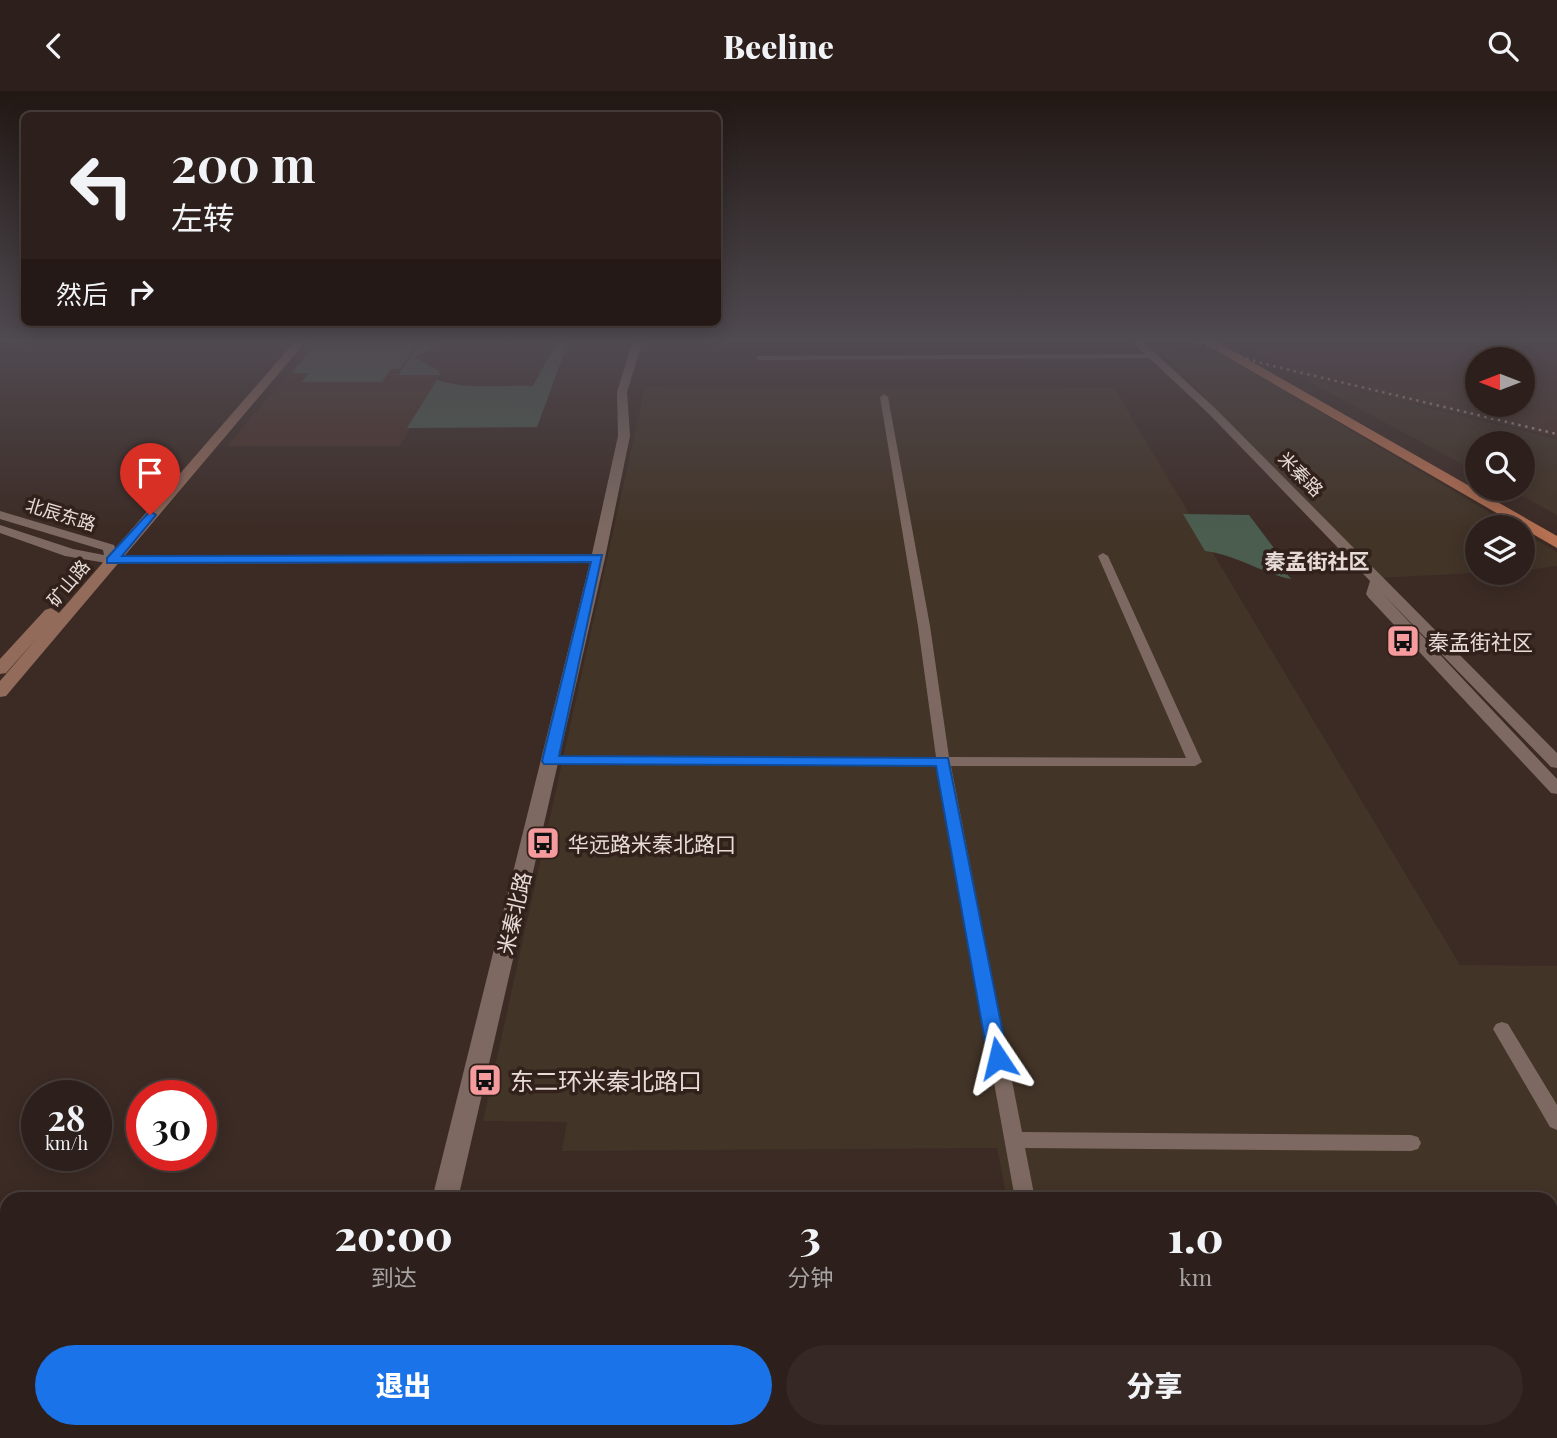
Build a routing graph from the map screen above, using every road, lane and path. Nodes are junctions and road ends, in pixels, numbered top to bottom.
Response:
1 (239, 403) edge
2 (245, 403) edge
3 (622, 403) edge
4 (885, 403) edge
5 (1201, 403) edge
6 (1313, 403) edge
7 (1333, 403) edge
8 (1465, 477) edge
9 (1508, 501) edge
10 (0, 515) edge
11 (0, 529) edge
12 (1557, 529) edge
13 (1557, 543) edge
14 (106, 556) junction
15 (1103, 556) dead end
16 (598, 558) junction
17 (1378, 579) junction
18 (1432, 635) junction
19 (1412, 636) junction
20 (1, 668) edge
21 (0, 692) edge
22 (550, 761) junction
23 (943, 761) junction
24 (1557, 763) edge
25 (1557, 789) edge
26 (1502, 1029) dead end
27 (1557, 1122) edge
28 (1013, 1140) junction
29 (1411, 1143) dead end
30 (447, 1192) edge
31 (1024, 1192) edge

1 - 14 main road, 矿山路
2 - 14 main road, 矿山路
3 - 16 street, 米秦北路
4 - 23 street
5 - 17 street, 米秦路
6 - 13 highway
7 - 8 highway
9 - 12 highway
10 - 14 street, 北辰东路
11 - 14 street, 北辰东路
14 - 16 street
14 - 20 main road, 矿山路
14 - 21 main road, 矿山路
15 - 23 street
16 - 22 street, 米秦北路
17 - 18 street, 米秦路
17 - 19 street, 米秦路
18 - 19 street
18 - 24 street, 米秦路
19 - 25 street, 米秦路
22 - 23 street
22 - 30 street, 米秦北路
23 - 28 street
26 - 27 street
28 - 29 street
28 - 31 street

